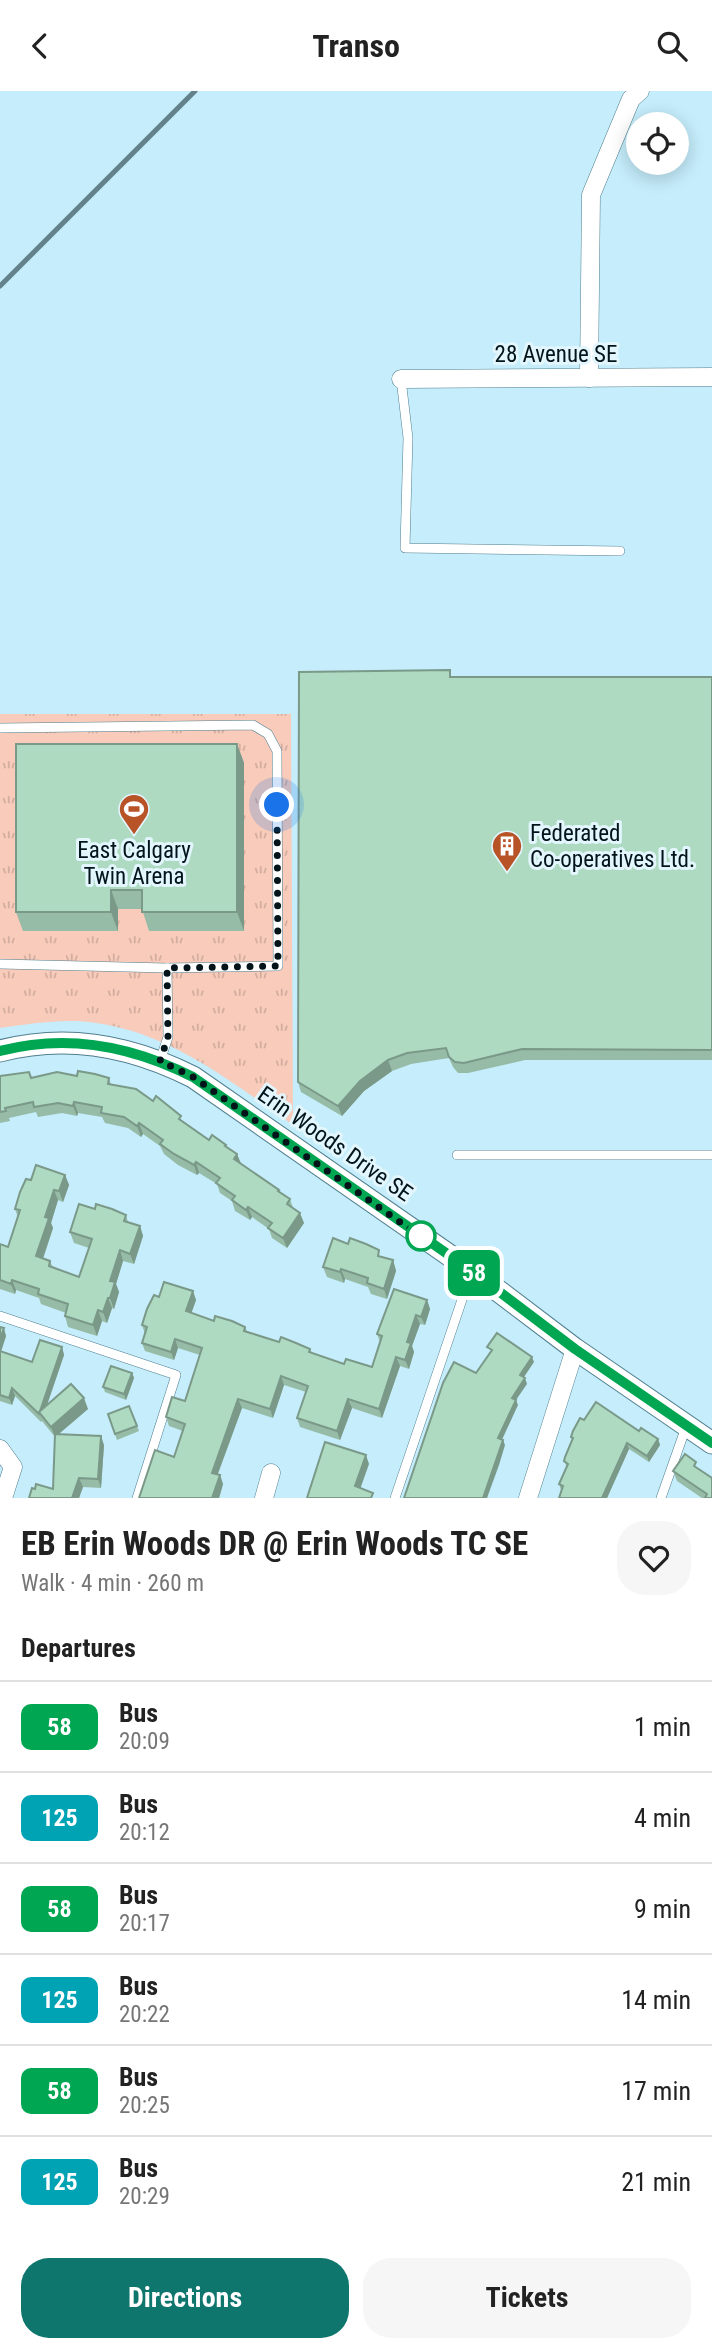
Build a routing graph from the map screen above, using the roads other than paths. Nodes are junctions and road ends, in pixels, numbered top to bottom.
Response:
1 (640, 91) edge
2 (712, 377) edge
3 (589, 378) junction
4 (401, 379) joint
5 (620, 551) dead end
6 (0, 727) edge
7 (0, 964) edge
8 (167, 968) junction
9 (0, 1051) edge
10 (160, 1061) junction
11 (457, 1155) dead end
12 (712, 1155) edge
13 (472, 1271) junction
14 (0, 1316) edge
15 (575, 1349) junction
16 (687, 1425) junction
17 (712, 1443) edge
18 (0, 1449) edge
19 (271, 1473) dead end
20 (3, 1498) edge
21 (137, 1498) edge
22 (264, 1498) edge
23 (395, 1498) edge
24 (527, 1498) edge
25 (661, 1498) edge

1 - 3 street
2 - 3 street, 28 Avenue SE
3 - 4 street, 28 Avenue SE
4 - 5 lane
6 - 8 lane
7 - 8 lane
8 - 10 lane
9 - 10 street, Erin Woods Drive SE
10 - 13 street, Erin Woods Drive SE
11 - 12 lane
13 - 15 street, Erin Woods Drive SE
13 - 23 lane
14 - 21 lane
15 - 16 street, Erin Woods Drive SE
15 - 24 street
16 - 17 street, Erin Woods Drive SE
16 - 25 lane
18 - 20 street
19 - 22 street

